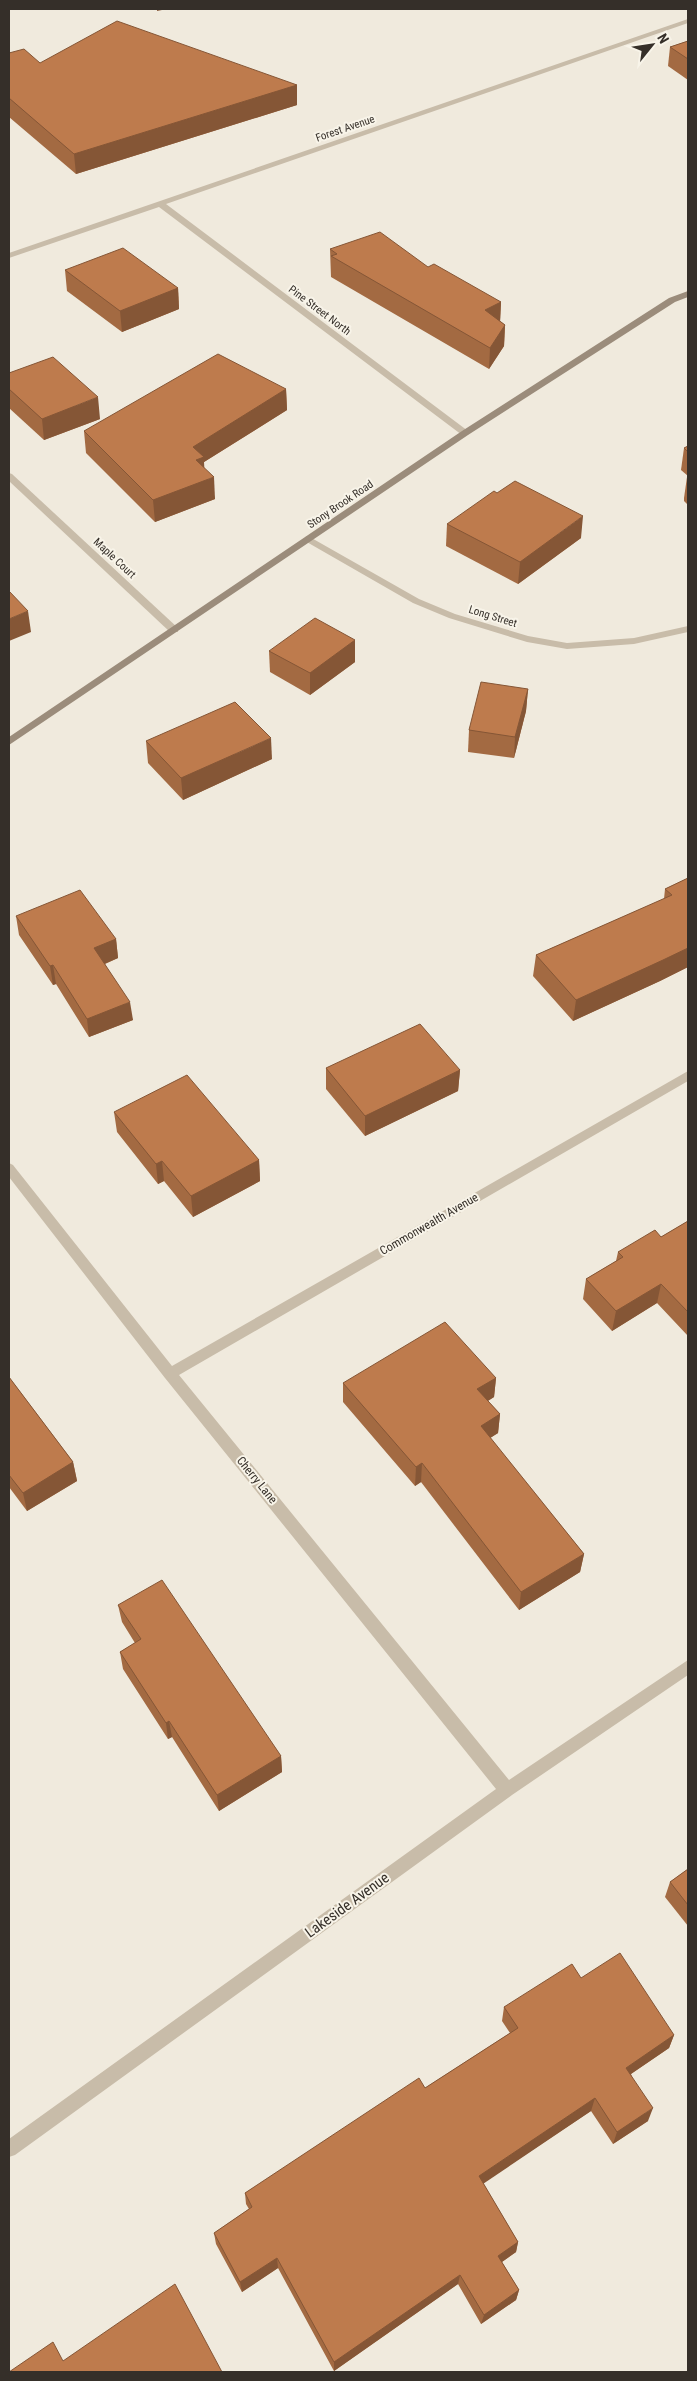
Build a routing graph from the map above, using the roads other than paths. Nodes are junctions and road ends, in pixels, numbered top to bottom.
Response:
1 (688, 21) edge
2 (161, 204) junction
3 (9, 256) edge
4 (688, 294) edge
5 (465, 433) junction
6 (9, 476) edge
7 (308, 540) junction
8 (688, 629) edge
9 (174, 630) junction
10 (9, 742) edge
11 (688, 1075) edge
12 (9, 1168) edge
13 (170, 1374) junction
14 (688, 1667) edge
15 (507, 1790) junction
16 (9, 2149) edge

1 - 2 street, Forest Avenue
2 - 3 street, Forest Avenue
2 - 5 street, Pine Street North
4 - 5 main road, Stony Brook Road
5 - 7 main road, Stony Brook Road
6 - 9 street, Maple Court
7 - 8 street, Long Street
7 - 9 main road, Stony Brook Road
9 - 10 main road, Stony Brook Road
11 - 13 street, Commonwealth Avenue
12 - 13 street, Cherry Lane
13 - 15 street, Cherry Lane
14 - 15 street, Lakeside Avenue
15 - 16 street, Lakeside Avenue

